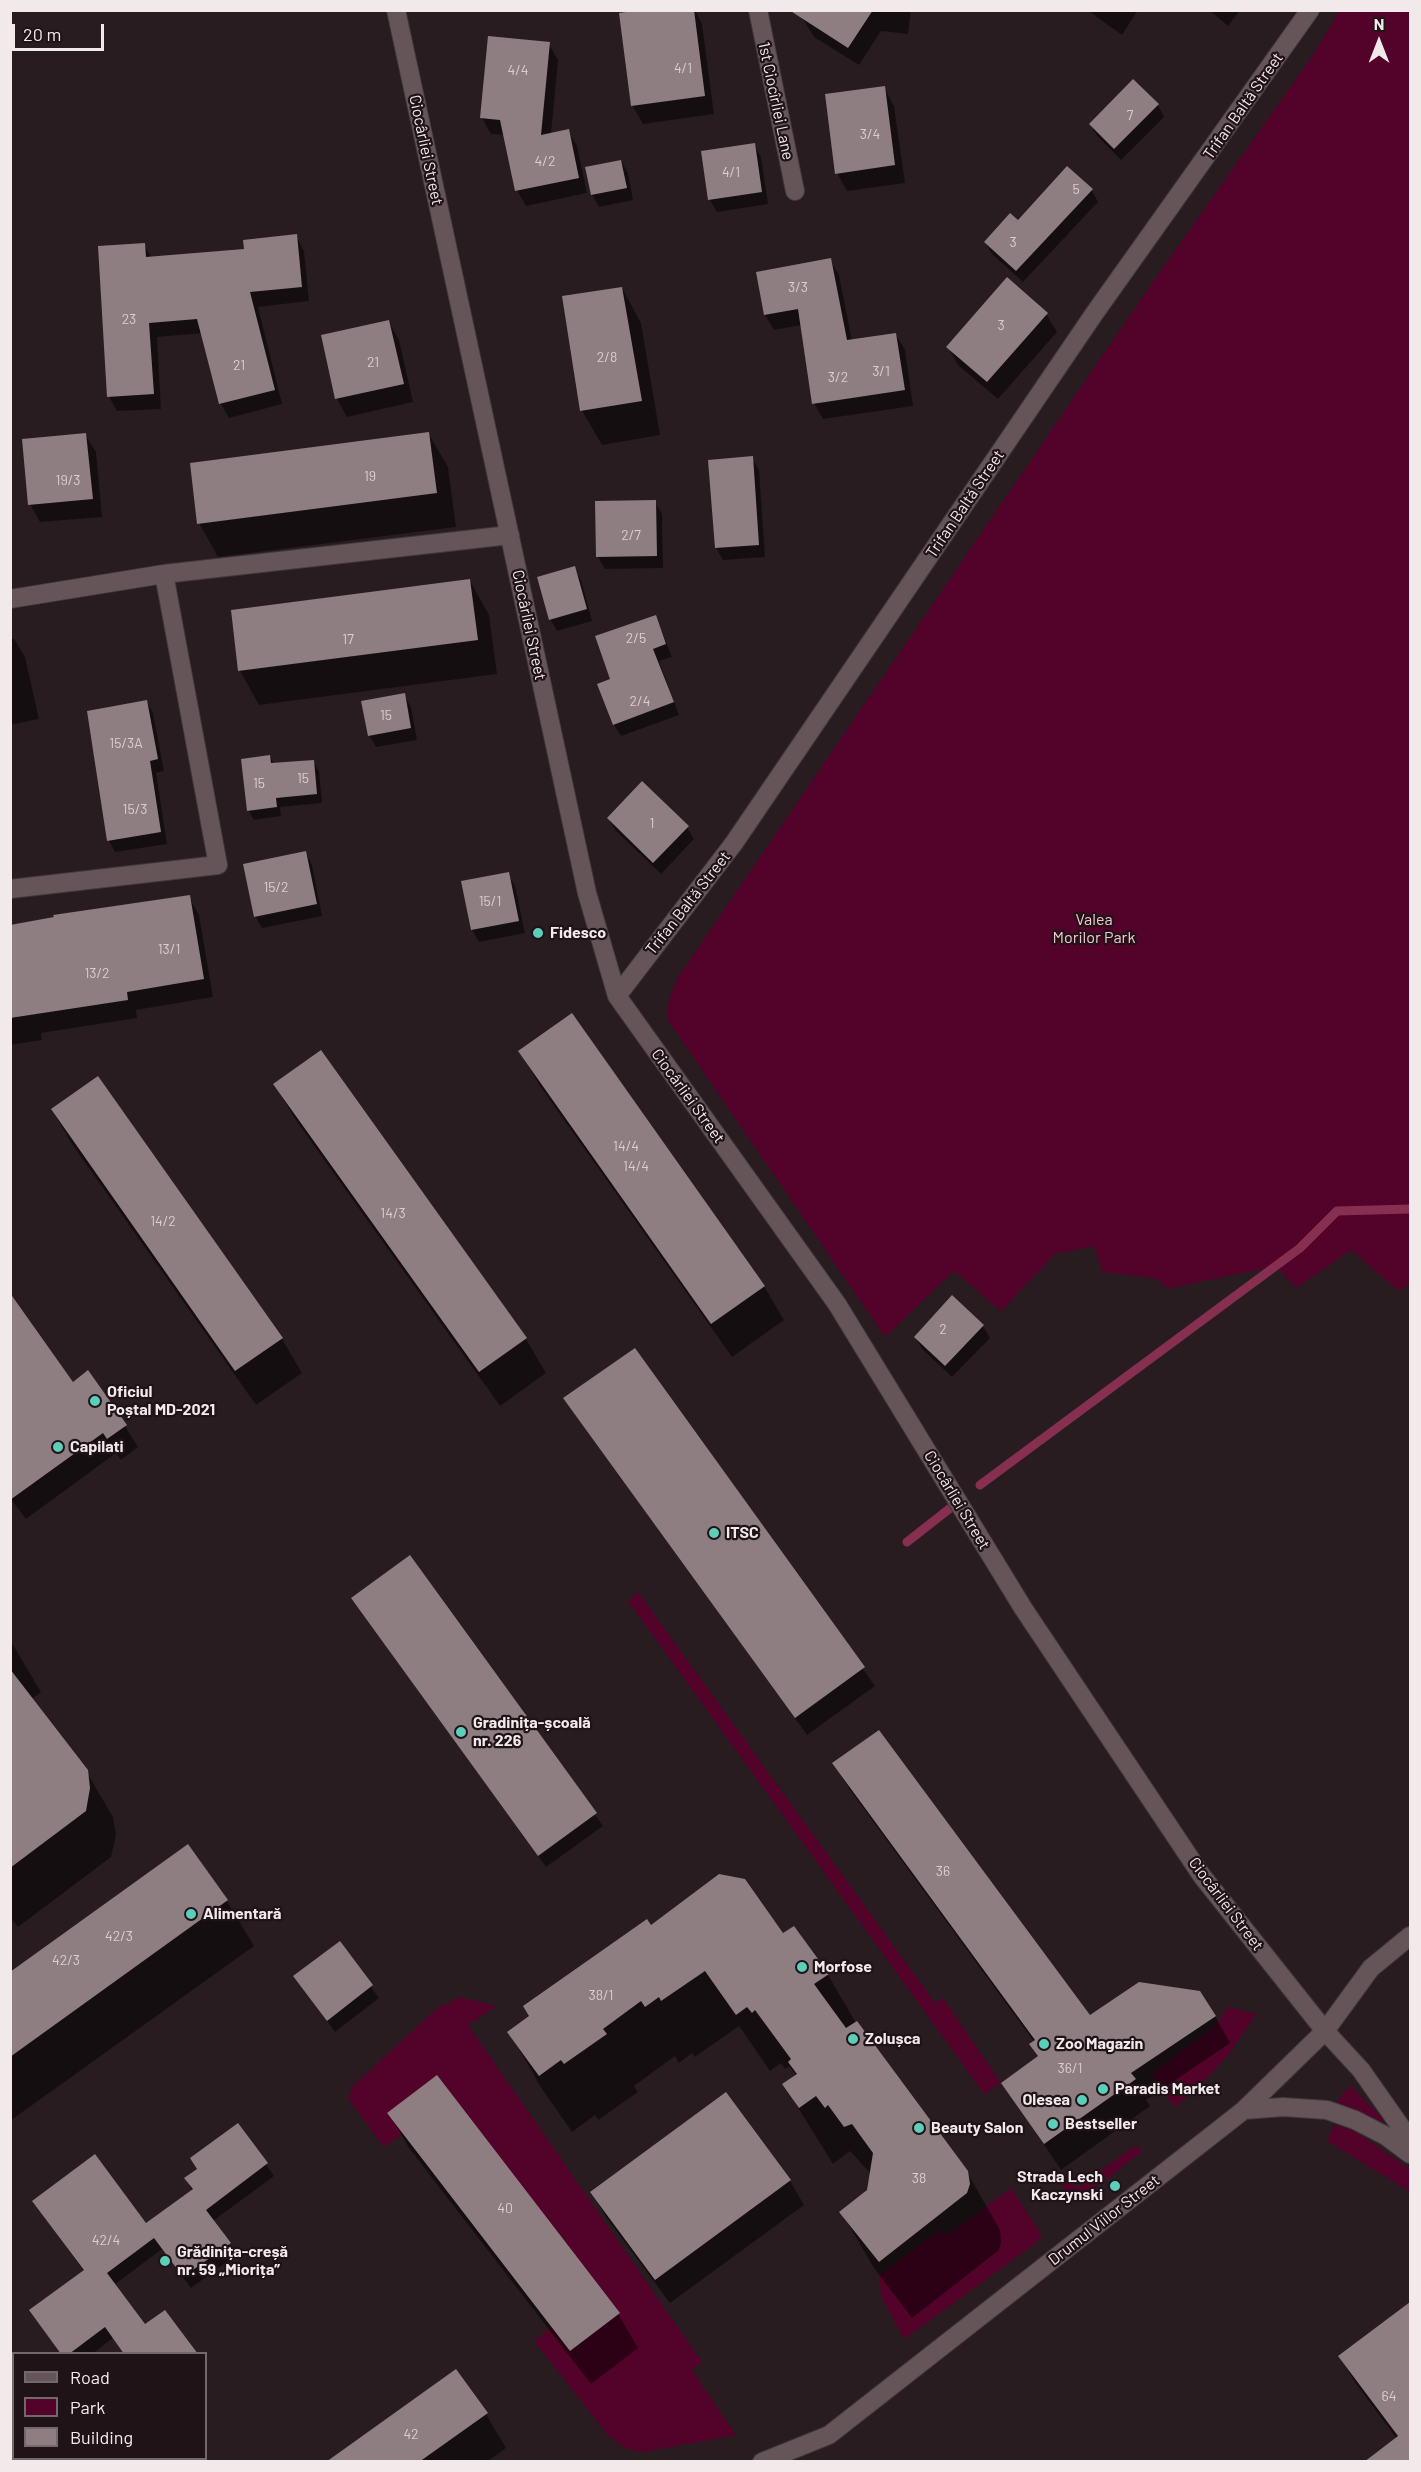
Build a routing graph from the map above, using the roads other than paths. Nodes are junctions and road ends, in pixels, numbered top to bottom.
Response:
1 (396, 10) edge
2 (758, 10) edge
3 (1310, 10) edge
4 (795, 191) dead end
5 (510, 535) junction
6 (165, 574) junction
7 (10, 599) edge
8 (10, 889) edge
9 (617, 996) junction
10 (1410, 1936) edge
11 (1325, 2031) junction
12 (1244, 2110) junction
13 (1410, 2140) edge
14 (1410, 2154) edge
15 (762, 2462) edge

1 - 5 street, Ciocârliei Street
2 - 4 street, 1st Ciocîrliei Lane
3 - 9 street, Trifan Baltă Street
5 - 6 street
5 - 9 street, Ciocârliei Street
6 - 7 street
6 - 8 street
9 - 11 street, Ciocârliei Street
10 - 11 street, Drumul Viilor Street
11 - 12 street, Drumul Viilor Street
11 - 13 street, Ciocârliei Street
12 - 14 street
12 - 15 street, Drumul Viilor Street

